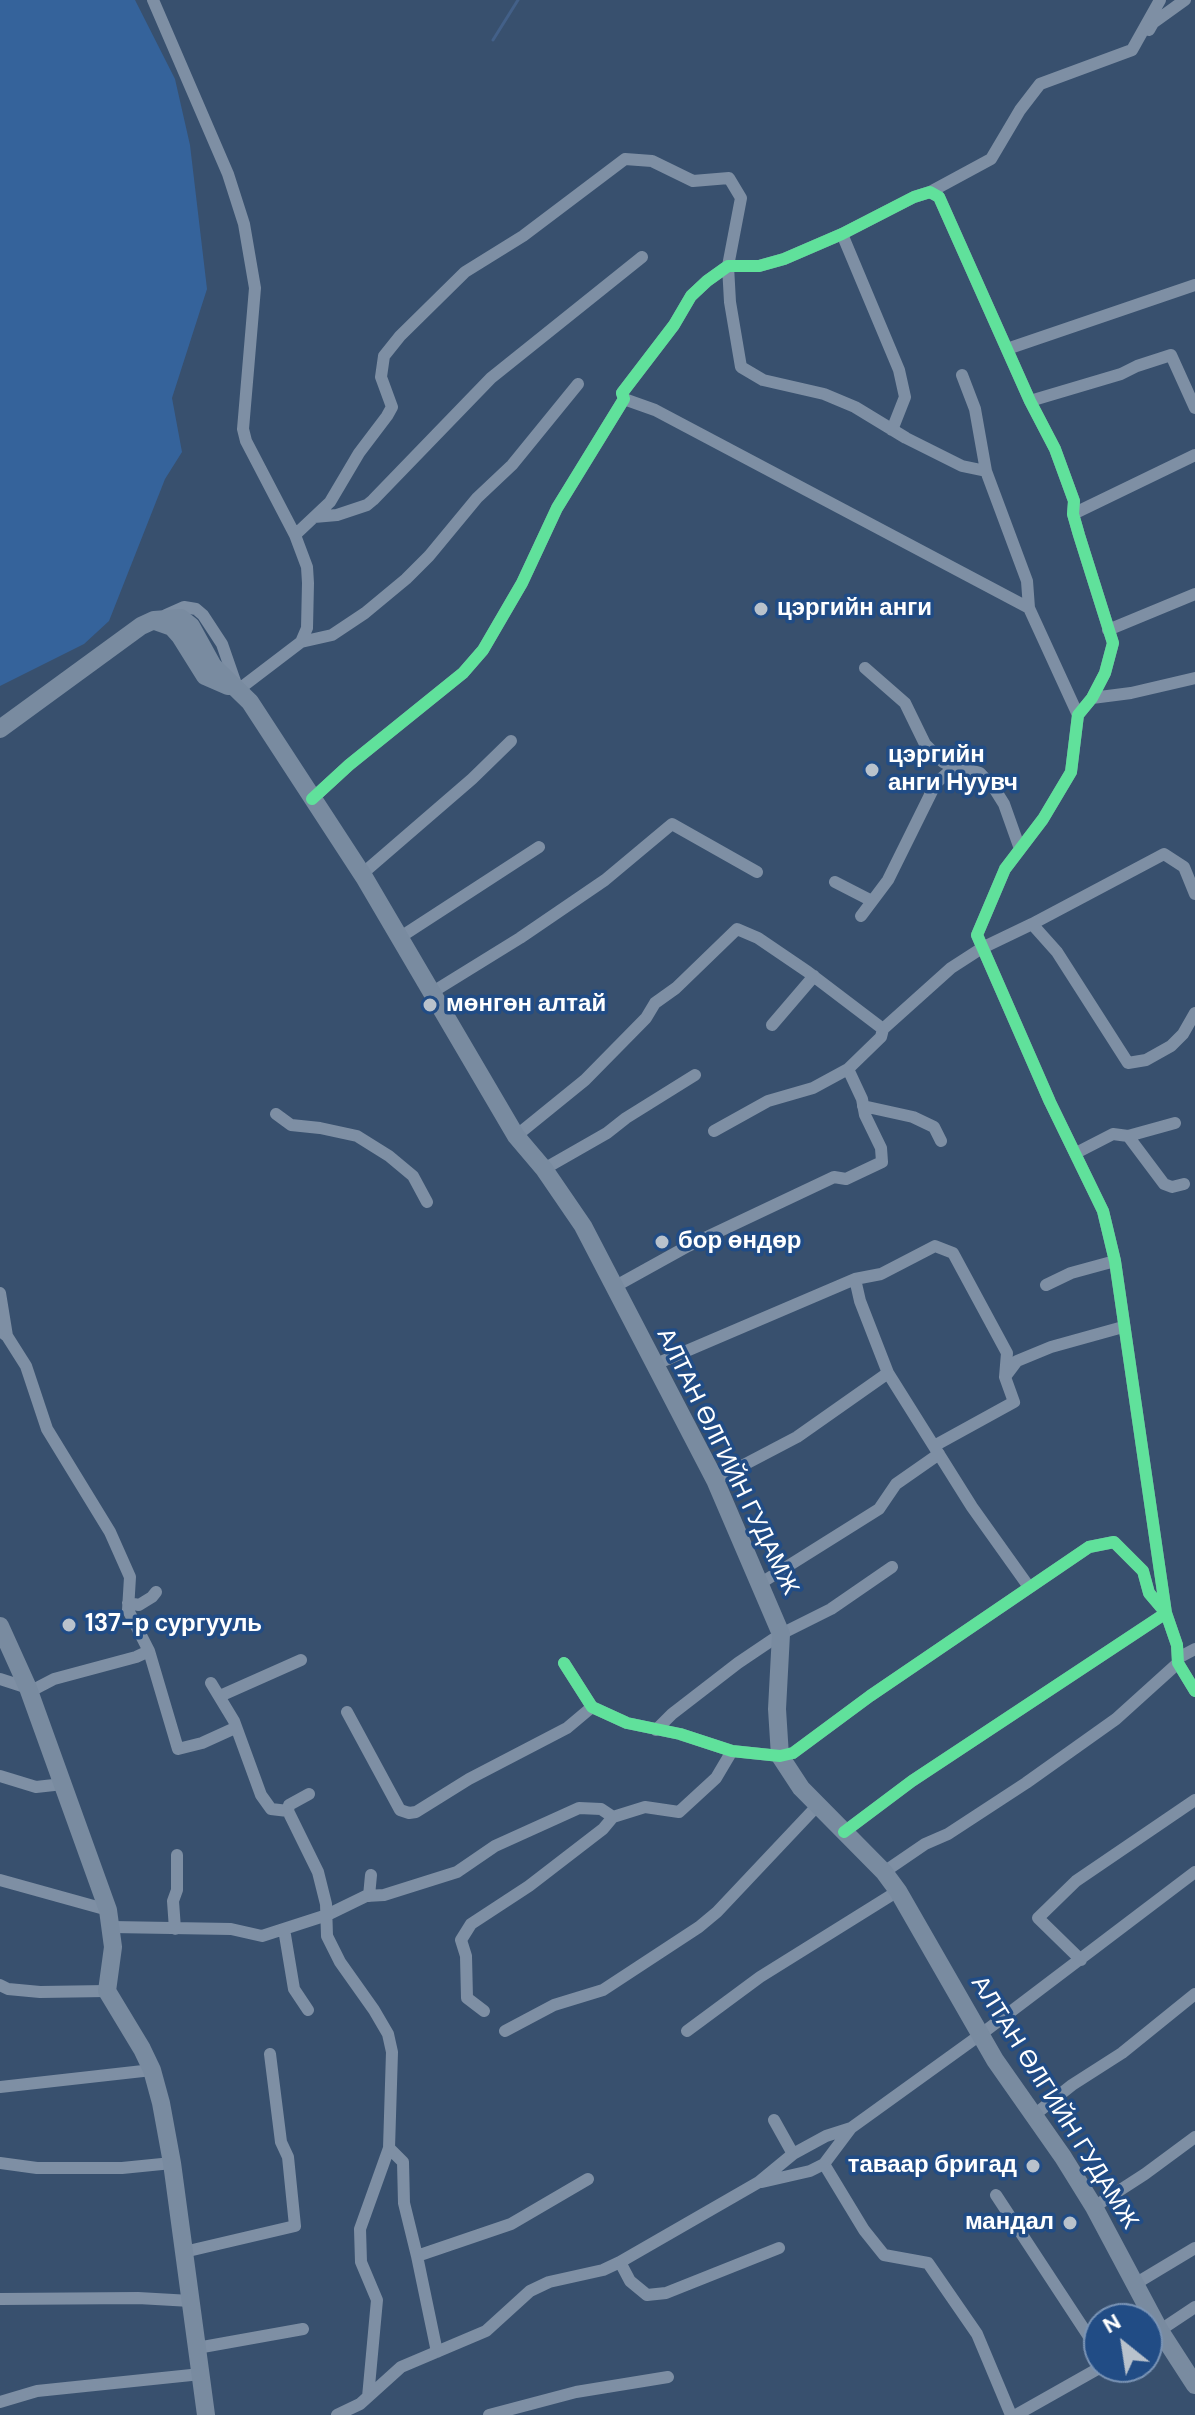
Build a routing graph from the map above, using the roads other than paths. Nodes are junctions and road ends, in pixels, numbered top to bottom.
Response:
1 (153, 0) edge
2 (1160, 0) edge
3 (1185, 0) edge
4 (1132, 50) junction
5 (930, 192) junction
6 (842, 234) junction
7 (642, 257) dead end
8 (728, 266) junction
9 (1195, 285) edge
10 (1007, 349) junction
11 (962, 375) dead end
12 (578, 384) dead end
13 (624, 399) junction
14 (1030, 401) junction
15 (1195, 408) edge
16 (892, 430) junction
17 (1195, 455) edge
18 (986, 471) junction
19 (1073, 514) junction
20 (314, 517) junction
21 (295, 535) junction
22 (1195, 594) edge
23 (1029, 608) junction
24 (154, 620) junction
25 (1108, 630) junction
26 (301, 642) junction
27 (865, 668) dead end
28 (1195, 678) edge
29 (238, 690) junction
30 (1092, 698) junction
31 (1078, 715) junction
32 (0, 729) edge
33 (511, 741) dead end
34 (956, 769) junction
35 (312, 799) junction
36 (539, 847) dead end
37 (1020, 849) junction
38 (757, 872) dead end
39 (362, 874) junction
40 (835, 882) dead end
41 (1195, 894) edge
42 (872, 901) junction
43 (861, 916) dead end
44 (1032, 924) junction
45 (399, 938) junction
46 (982, 948) junction
47 (814, 976) junction
48 (431, 993) junction
49 (1195, 1013) edge
50 (772, 1025) dead end
51 (883, 1029) junction
52 (848, 1069) junction
53 (695, 1075) dead end
54 (863, 1106) junction
55 (276, 1114) dead end
56 (1175, 1123) dead end
57 (714, 1131) dead end
58 (516, 1136) junction
59 (1128, 1136) junction
60 (941, 1141) dead end
61 (1076, 1153) junction
62 (544, 1169) junction
63 (1184, 1184) dead end
64 (427, 1202) dead end
65 (1115, 1261) junction
66 (855, 1279) junction
67 (1046, 1285) dead end
68 (614, 1287) junction
69 (0, 1293) edge
70 (1123, 1327) junction
71 (4, 1334) edge
72 (656, 1364) junction
73 (888, 1373) junction
74 (1005, 1377) junction
75 (936, 1450) junction
76 (715, 1480) junction
77 (892, 1567) dead end
78 (761, 1583) junction
79 (1029, 1587) junction
80 (156, 1592) dead end
81 (128, 1603) junction
82 (1166, 1613) junction
83 (0, 1626) edge
84 (781, 1634) junction
85 (1195, 1649) edge
86 (149, 1651) junction
87 (301, 1660) dead end
88 (1178, 1661) junction
89 (564, 1663) dead end
90 (0, 1679) edge
91 (211, 1683) dead end
92 (28, 1690) junction
93 (1195, 1691) edge
94 (220, 1696) junction
95 (592, 1707) junction
96 (347, 1712) dead end
97 (235, 1728) junction
98 (656, 1730) junction
99 (732, 1751) junction
100 (780, 1756) junction
101 (0, 1776) edge
102 (63, 1784) junction
103 (309, 1794) dead end
104 (1195, 1800) edge
105 (818, 1805) junction
106 (288, 1811) junction
107 (613, 1817) junction
108 (844, 1832) junction
109 (177, 1855) dead end
110 (884, 1872) junction
111 (1195, 1872) edge
112 (371, 1875) dead end
113 (0, 1880) edge
114 (898, 1891) junction
115 (369, 1896) junction
116 (327, 1915) junction
117 (110, 1918) junction
118 (175, 1929) junction
119 (284, 1929) junction
120 (1081, 1960) junction
121 (350, 1975) junction
122 (368, 1981) dead end
123 (0, 1985) edge
124 (107, 1991) junction
125 (1195, 1994) edge
126 (308, 2010) dead end
127 (484, 2011) dead end
128 (505, 2031) dead end
129 (687, 2031) dead end
130 (980, 2035) junction
131 (270, 2054) dead end
132 (152, 2070) junction
133 (0, 2087) edge
134 (1033, 2116) junction
135 (774, 2120) dead end
136 (851, 2128) junction
137 (1195, 2137) edge
138 (389, 2148) junction
139 (793, 2154) junction
140 (0, 2163) edge
141 (172, 2163) junction
142 (824, 2164) junction
143 (588, 2179) dead end
144 (759, 2182) junction
145 (996, 2195) dead end
146 (1094, 2207) junction
147 (779, 2248) dead end
148 (1195, 2248) edge
149 (184, 2252) junction
150 (417, 2256) junction
151 (620, 2262) junction
152 (1135, 2284) junction
153 (0, 2299) edge
154 (191, 2301) junction
155 (1142, 2303) edge
156 (1195, 2307) edge
157 (1083, 2328) edge
158 (1163, 2328) edge
159 (303, 2329) dead end
160 (1163, 2347) edge
161 (197, 2348) junction
162 (437, 2352) junction
163 (201, 2374) junction
164 (668, 2377) dead end
165 (1083, 2377) edge
166 (1195, 2385) edge
167 (0, 2402) edge
168 (364, 2405) edge
169 (206, 2415) edge
170 (337, 2415) edge
171 (489, 2415) edge
172 (1014, 2415) edge

1 - 21 street
2 - 4 street
3 - 4 street
4 - 5 street
5 - 6 street
5 - 10 street
6 - 8 street
6 - 16 street
7 - 20 street
8 - 13 street
8 - 16 street
8 - 20 street
9 - 10 street
10 - 14 street
11 - 18 street
12 - 26 street
13 - 23 street
13 - 35 street
14 - 15 street
14 - 19 street
16 - 18 street
17 - 19 street
18 - 23 street
19 - 25 street
20 - 21 street
21 - 26 street
22 - 25 street
23 - 31 street
24 - 29 main road, АЛТАН ӨЛГИЙН ГУДАМЖ
24 - 29 street
24 - 32 main road
25 - 30 street
26 - 29 street
27 - 34 street
28 - 30 street
29 - 35 main road, АЛТАН ӨЛГИЙН ГУДАМЖ
30 - 31 street
31 - 37 street
33 - 39 street
34 - 37 street
34 - 42 street
35 - 39 main road, АЛТАН ӨЛГИЙН ГУДАМЖ
36 - 45 street
37 - 46 street
38 - 48 street
39 - 45 main road, АЛТАН ӨЛГИЙН ГУДАМЖ
40 - 42 street
41 - 44 street
42 - 43 street
44 - 46 street
44 - 49 street
45 - 48 main road, АЛТАН ӨЛГИЙН ГУДАМЖ
46 - 51 street
46 - 61 street
47 - 50 street
47 - 51 street
47 - 58 street
48 - 58 main road, АЛТАН ӨЛГИЙН ГУДАМЖ
51 - 52 street
52 - 54 street
52 - 57 street
53 - 62 street
54 - 60 street
54 - 68 street
55 - 64 street
56 - 59 street
58 - 62 main road, АЛТАН ӨЛГИЙН ГУДАМЖ
59 - 61 street
59 - 63 street
61 - 65 street
62 - 68 main road, АЛТАН ӨЛГИЙН ГУДАМЖ
65 - 67 street
65 - 70 street
66 - 72 street
66 - 73 street
66 - 74 street
68 - 72 main road, АЛТАН ӨЛГИЙН ГУДАМЖ
69 - 71 street
70 - 74 street
70 - 82 street
71 - 81 street
72 - 76 main road, АЛТАН ӨЛГИЙН ГУДАМЖ
73 - 75 street
73 - 76 street
74 - 75 street
75 - 78 street
75 - 79 street
76 - 78 main road, АЛТАН ӨЛГИЙН ГУДАМЖ
77 - 84 street
78 - 84 main road, АЛТАН ӨЛГИЙН ГУДАМЖ
79 - 82 street
79 - 100 street
80 - 81 street
81 - 86 street
82 - 88 street
82 - 108 street
83 - 92 main road
84 - 98 street
84 - 100 main road, АЛТАН ӨЛГИЙН ГУДАМЖ
85 - 88 street
86 - 92 street
86 - 97 street
87 - 94 street
88 - 93 street
88 - 110 street
89 - 95 street
90 - 92 street
91 - 94 street
92 - 102 main road
94 - 97 street
95 - 96 street
95 - 98 street
97 - 106 street
98 - 99 street
99 - 100 street
99 - 107 street
100 - 105 main road, АЛТАН ӨЛГИЙН ГУДАМЖ
101 - 102 street
102 - 117 main road
103 - 106 street
104 - 120 street
105 - 108 main road, АЛТАН ӨЛГИЙН ГУДАМЖ
105 - 128 street
106 - 116 street
107 - 115 street
107 - 127 street
108 - 110 main road, АЛТАН ӨЛГИЙН ГУДАМЖ
109 - 118 street
110 - 114 main road, АЛТАН ӨЛГИЙН ГУДАМЖ
111 - 120 street
112 - 115 street
113 - 117 street
114 - 129 street
114 - 130 main road, АЛТАН ӨЛГИЙН ГУДАМЖ
115 - 116 street
116 - 119 street
116 - 121 street
117 - 118 street
117 - 124 main road
118 - 119 street
119 - 126 street
120 - 130 street
121 - 122 street
121 - 138 street
123 - 124 street
124 - 132 main road
125 - 134 street
130 - 134 main road, АЛТАН ӨЛГИЙН ГУДАМЖ
130 - 136 street
131 - 149 street
132 - 133 street
132 - 141 main road
134 - 146 main road, АЛТАН ӨЛГИЙН ГУДАМЖ
135 - 139 street
136 - 139 street
136 - 142 street
137 - 146 street
138 - 150 street
138 - 168 street
139 - 144 street
140 - 141 street
141 - 149 main road
142 - 144 street
142 - 172 street
143 - 150 street
144 - 151 street
145 - 157 street
146 - 152 main road, АЛТАН ӨЛГИЙН ГУДАМЖ
147 - 151 street
148 - 152 street
149 - 154 main road
150 - 162 street
151 - 162 street
152 - 155 main road, АЛТАН ӨЛГИЙН ГУДАМЖ
153 - 154 street
154 - 161 main road
156 - 158 street
159 - 161 street
160 - 166 main road, АЛТАН ӨЛГИЙН ГУДАМЖ
161 - 163 main road
162 - 168 street
163 - 167 street
163 - 169 main road
164 - 171 street
165 - 172 street
168 - 170 street

